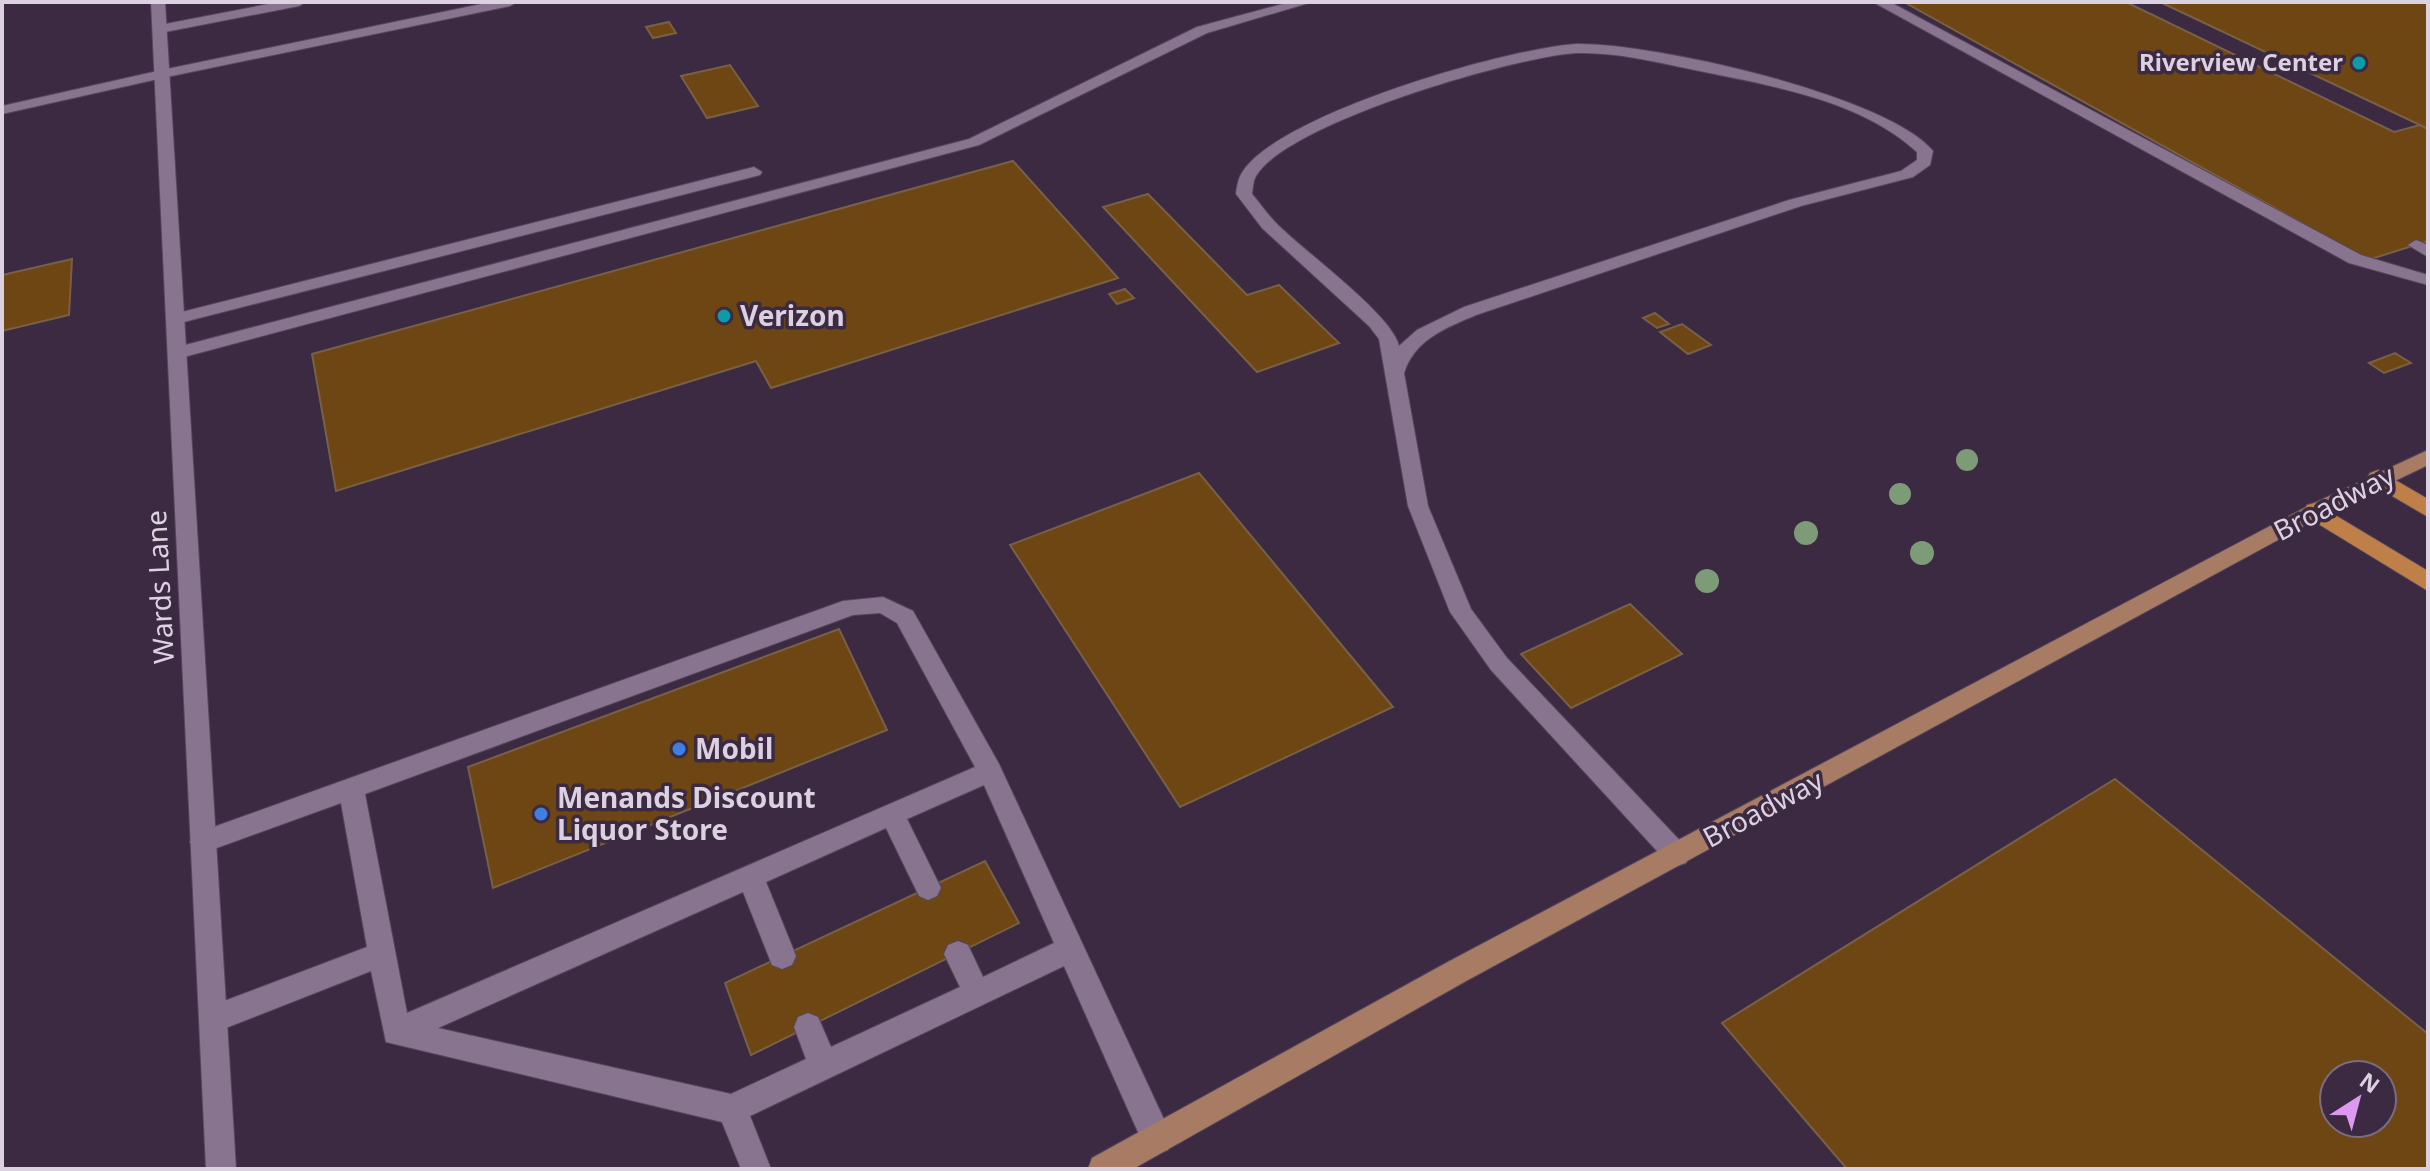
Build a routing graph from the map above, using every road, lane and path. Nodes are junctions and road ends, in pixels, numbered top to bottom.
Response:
1 (158, 2) edge
2 (299, 2) edge
3 (510, 2) edge
4 (1305, 2) edge
5 (1880, 2) edge
6 (160, 29) junction
7 (162, 74) junction
8 (2, 110) edge
9 (754, 172) dead end
10 (2428, 280) edge
11 (297, 288) junction
12 (176, 319) junction
13 (299, 320) junction
14 (177, 353) junction
15 (1395, 373) junction
16 (2428, 457) edge
17 (2378, 478) junction
18 (2428, 509) edge
19 (2315, 511) junction
20 (2428, 582) edge
21 (990, 771) junction
22 (351, 789) junction
23 (892, 814) junction
24 (203, 842) junction
25 (1677, 855) junction
26 (750, 876) junction
27 (928, 888) dead end
28 (1069, 950) junction
29 (382, 954) junction
30 (958, 954) dead end
31 (782, 956) dead end
32 (977, 994) junction
33 (213, 1019) junction
34 (808, 1027) dead end
35 (396, 1032) junction
36 (824, 1066) junction
37 (732, 1109) junction
38 (1157, 1139) junction
39 (221, 1169) edge
40 (756, 1169) edge
41 (1103, 1169) edge

1 - 6 street, Wards Lane
2 - 6 street
3 - 7 street
4 - 13 street
5 - 10 street
6 - 7 street, Wards Lane
7 - 8 street
7 - 12 street, Wards Lane
9 - 11 street
11 - 12 street
11 - 13 street
12 - 14 street, Wards Lane
13 - 14 street
14 - 24 street, Wards Lane
15 - 15 street
15 - 25 street
16 - 17 main road, Broadway
17 - 18 highway
17 - 19 main road, Broadway
19 - 20 highway
19 - 25 main road, Broadway
21 - 22 street
21 - 23 street
21 - 28 street
22 - 24 street
22 - 29 street
23 - 26 street
23 - 27 street
24 - 33 street, Wards Lane
25 - 38 main road, Broadway
26 - 31 street
26 - 35 street
28 - 32 street
28 - 38 street
29 - 33 street
29 - 35 street
30 - 32 street
32 - 36 street
33 - 39 street, Wards Lane
34 - 36 street
35 - 37 street
36 - 37 street
37 - 40 street
38 - 41 main road, Broadway

